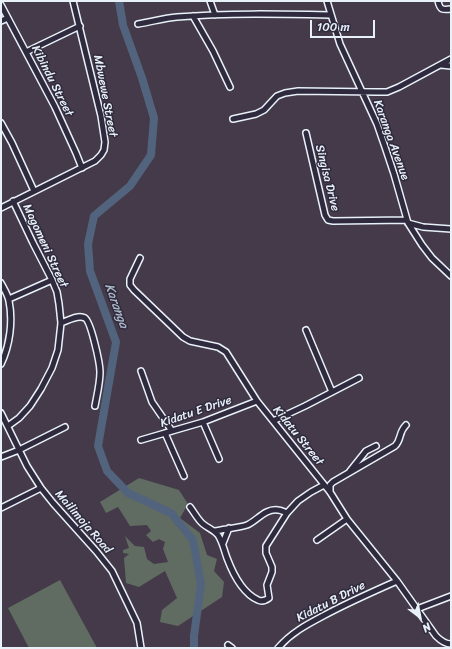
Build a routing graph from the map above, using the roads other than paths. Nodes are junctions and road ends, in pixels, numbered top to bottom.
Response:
1 (73, 1) edge
2 (210, 1) edge
3 (327, 1) edge
4 (438, 1) edge
5 (1, 5) edge
6 (451, 9) edge
7 (215, 15) junction
8 (330, 15) junction
9 (193, 16) junction
10 (8, 18) junction
11 (1, 21) edge
12 (138, 24) dead end
13 (80, 26) junction
14 (26, 52) junction
15 (451, 59) edge
16 (441, 65) junction
17 (451, 66) edge
18 (230, 87) dead end
19 (362, 92) junction
20 (233, 119) dead end
21 (1, 123) edge
22 (306, 133) dead end
23 (82, 168) junction
24 (34, 191) junction
25 (13, 202) junction
26 (1, 208) edge
27 (408, 221) junction
28 (451, 229) edge
29 (140, 258) dead end
30 (451, 276) edge
31 (52, 280) junction
32 (1, 283) edge
33 (9, 299) junction
34 (61, 323) junction
35 (306, 330) dead end
36 (1, 364) edge
37 (141, 371) dead end
38 (359, 378) dead end
39 (332, 392) junction
40 (257, 401) junction
41 (95, 406) dead end
42 (1, 412) edge
43 (273, 421) junction
44 (203, 422) junction
45 (406, 425) dead end
46 (8, 426) junction
47 (65, 427) dead end
48 (172, 431) junction
49 (165, 433) junction
50 (141, 440) dead end
51 (376, 446) dead end
52 (19, 450) junction
53 (1, 457) edge
54 (219, 459) dead end
55 (348, 473) junction
56 (184, 476) dead end
57 (324, 485) junction
58 (41, 488) junction
59 (330, 492) junction
60 (190, 507) dead end
61 (1, 508) edge
62 (287, 513) junction
63 (347, 519) junction
64 (229, 528) junction
65 (215, 531) junction
66 (317, 540) dead end
67 (223, 543) junction
68 (397, 581) junction
69 (451, 596) edge
70 (417, 609) junction
71 (451, 644) edge
72 (141, 648) edge
73 (278, 648) edge

1 - 13 street, Mbwewe Street
2 - 7 street
3 - 8 street, Karanga Avenue
4 - 6 street
5 - 10 street, Kibindu Street
7 - 8 street
7 - 9 street
8 - 19 street, Karanga Avenue
9 - 12 street
9 - 18 street
10 - 11 street
10 - 14 street, Kibindu Street
13 - 14 street
13 - 23 street, Mbwewe Street
14 - 23 street, Kibindu Street
15 - 16 street
16 - 17 street
16 - 19 street
19 - 20 street
19 - 27 street, Karanga Avenue
21 - 24 street
22 - 27 street, Singisa Drive
23 - 24 street, Mbwewe Street
24 - 25 street, Mbwewe Street
25 - 26 street, Mbwewe Street
25 - 31 street, Magomeni Street
27 - 28 street
27 - 30 street, Karanga Avenue
29 - 40 street, Kidatu Street
31 - 33 street
31 - 34 street, Magomeni Street
32 - 33 street
33 - 36 street
34 - 41 street
34 - 46 street, Magomeni Street
35 - 39 street
37 - 48 street
38 - 39 street
39 - 43 street
40 - 43 street, Kidatu Street
40 - 44 street, Kidatu E Drive
42 - 46 street, Mailimoja Road
43 - 57 street, Kidatu Street
44 - 48 street, Kidatu E Drive
44 - 54 street
45 - 55 street
46 - 52 street, Mailimoja Road
47 - 52 street
48 - 49 street, Kidatu E Drive
49 - 50 street, Kidatu E Drive
49 - 56 street
51 - 55 street
52 - 53 street
52 - 58 street, Mailimoja Road
55 - 59 street
57 - 59 street, Kidatu Street
57 - 62 street
58 - 61 street
58 - 72 street, Mailimoja Road
59 - 63 street, Kidatu Street
60 - 65 street
62 - 64 street
62 - 67 street
63 - 66 street
63 - 68 street, Kidatu Street
64 - 65 street
64 - 67 street
65 - 67 street
68 - 70 street, Kidatu Street
68 - 73 street, Kidatu B Drive
69 - 70 street
70 - 71 street, Kidatu Street

